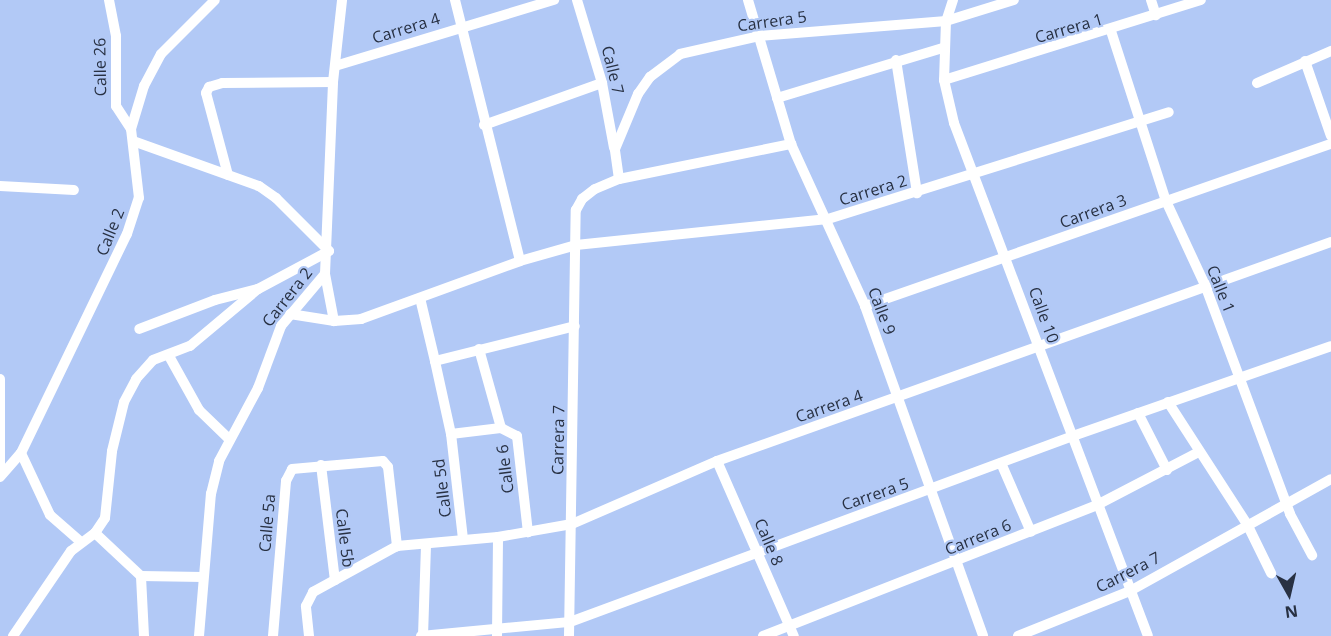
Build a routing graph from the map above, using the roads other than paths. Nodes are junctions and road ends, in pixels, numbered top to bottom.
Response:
1 (109, 0) edge
2 (215, 0) edge
3 (342, 0) edge
4 (455, 0) edge
5 (554, 0) edge
6 (577, 0) edge
7 (748, 0) edge
8 (953, 0) edge
9 (1014, 0) edge
10 (1152, 0) edge
11 (1201, 0) edge
12 (1156, 15) junction
13 (946, 21) junction
14 (462, 26) junction
15 (1111, 31) junction
16 (759, 36) junction
17 (943, 48) junction
18 (1331, 51) edge
19 (896, 60) junction
20 (1305, 61) junction
21 (335, 66) junction
22 (944, 80) junction
23 (333, 82) junction
24 (602, 83) junction
25 (1257, 83) dead end
26 (777, 98) junction
27 (1169, 112) dead end
28 (1137, 122) junction
29 (484, 125) junction
30 (131, 129) junction
31 (1331, 136) edge
32 (133, 141) junction
33 (791, 144) junction
34 (1331, 144) edge
35 (615, 149) junction
36 (974, 173) junction
37 (228, 175) junction
38 (619, 179) junction
39 (0, 186) edge
40 (74, 190) dead end
41 (917, 193) junction
42 (1166, 201) junction
43 (828, 219) junction
44 (1331, 242) edge
45 (576, 245) junction
46 (329, 251) junction
47 (1008, 258) junction
48 (520, 261) junction
49 (325, 274) junction
50 (1205, 285) junction
51 (258, 289) junction
52 (420, 298) junction
53 (865, 306) junction
54 (290, 314) junction
55 (334, 321) junction
56 (575, 326) junction
57 (138, 329) dead end
58 (1039, 345) junction
59 (1331, 346) edge
60 (479, 349) junction
61 (169, 356) junction
62 (435, 361) junction
63 (1238, 378) junction
64 (0, 379) edge
65 (898, 398) junction
66 (1168, 402) junction
67 (1138, 413) junction
68 (501, 428) junction
69 (451, 434) junction
70 (1070, 437) junction
71 (229, 439) junction
72 (1198, 452) junction
73 (21, 453) junction
74 (717, 461) junction
75 (1001, 463) junction
76 (321, 465) junction
77 (1167, 470) junction
78 (0, 476) edge
79 (1331, 479) edge
80 (930, 490) junction
81 (1286, 501) junction
82 (1097, 505) junction
83 (572, 524) junction
84 (1247, 524) junction
85 (528, 532) junction
86 (1031, 532) junction
87 (95, 533) junction
88 (498, 537) junction
89 (462, 539) junction
90 (81, 542) junction
91 (426, 544) junction
92 (397, 546) junction
93 (757, 551) junction
94 (1312, 555) dead end
95 (956, 562) junction
96 (1271, 573) dead end
97 (141, 576) junction
98 (203, 577) junction
99 (335, 580) junction
100 (1130, 591) junction
101 (570, 622) junction
102 (788, 625) junction
103 (497, 633) edge
104 (13, 636) edge
105 (144, 636) edge
106 (200, 636) edge
107 (273, 636) edge
108 (309, 636) edge
109 (422, 636) edge
110 (569, 636) edge
111 (763, 636) edge
112 (794, 636) edge
113 (983, 636) edge
114 (1018, 636) edge
115 (1148, 636) edge

1 - 30 street, Calle 26
2 - 30 street, Calle 2
3 - 21 street, Carrera 2
4 - 14 street
5 - 14 street, Carrera 4
6 - 24 street, Calle 7
7 - 16 street, Calle 9
8 - 13 street, Calle 10
9 - 13 street, Carrera 5
10 - 12 street
11 - 12 street, Carrera 1
12 - 15 street, Carrera 1
13 - 16 street, Carrera 5
13 - 17 street, Calle 10
14 - 21 street, Carrera 4
14 - 29 street
15 - 22 street, Carrera 1
15 - 28 street, Calle 1
16 - 26 street, Calle 9
16 - 35 street, Carrera 5
17 - 19 street
17 - 22 street, Calle 10
18 - 20 street
19 - 26 street
19 - 41 street
20 - 25 street
20 - 31 street
21 - 23 street, Carrera 2
22 - 36 street, Calle 10
23 - 37 street
23 - 46 street, Carrera 2
24 - 29 street
24 - 35 street, Calle 7
26 - 33 street, Calle 9
27 - 28 street, Carrera 2
28 - 36 street, Carrera 2
28 - 42 street, Calle 1
29 - 48 street
30 - 32 street, Calle 2
32 - 37 street
32 - 73 street, Calle 2
33 - 38 street, Carrera 7
33 - 43 street, Calle 9
34 - 42 street, Carrera 3
35 - 38 street
36 - 41 street, Carrera 2
36 - 47 street, Calle 10
37 - 46 street
38 - 45 street, Carrera 7
39 - 40 street
41 - 43 street, Carrera 2
42 - 47 street, Carrera 3
42 - 50 street, Calle 1
43 - 45 street, Carrera 2
43 - 53 street, Calle 9
44 - 50 street, Carrera 4
45 - 48 street, Carrera 2
45 - 56 street, Carrera 7
46 - 49 street, Carrera 2
46 - 51 street
47 - 53 street, Carrera 3
47 - 58 street, Calle 10
48 - 52 street, Carrera 2
49 - 54 street, Carrera 2
49 - 55 street
50 - 58 street, Carrera 4
50 - 63 street, Calle 1
51 - 57 street
51 - 61 street
52 - 55 street, Carrera 2
52 - 62 street, Calle 5d
53 - 65 street, Calle 9
54 - 55 street, Carrera 2
54 - 71 street, Carrera 2
56 - 60 street
56 - 83 street, Carrera 7
58 - 65 street, Carrera 4
58 - 70 street, Calle 10
59 - 63 street, Carrera 5
60 - 62 street
60 - 68 street
61 - 71 street
61 - 87 street
62 - 69 street, Calle 5d
63 - 66 street, Carrera 5
63 - 81 street, Calle 1
64 - 78 street
65 - 74 street, Carrera 4
65 - 80 street, Calle 9
66 - 67 street, Carrera 5
66 - 72 street
67 - 70 street, Carrera 5
67 - 77 street
68 - 69 street, Calle 6
68 - 85 street, Calle 6
69 - 89 street, Calle 5d
70 - 75 street, Carrera 5
70 - 82 street, Calle 10
71 - 98 street, Carrera 2
72 - 77 street, Carrera 6
72 - 84 street
73 - 78 street, Calle 2
73 - 90 street
74 - 83 street, Carrera 4
74 - 93 street, Calle 8
75 - 80 street, Carrera 5
75 - 86 street
76 - 92 street, Calle 5a
76 - 99 street, Calle 5b
76 - 107 street, Calle 5a
77 - 82 street, Carrera 6
79 - 81 street
80 - 93 street, Carrera 5
80 - 95 street, Calle 9
81 - 84 street
81 - 94 street, Calle 1
82 - 86 street, Carrera 6
82 - 100 street, Calle 10
83 - 85 street, Carrera 4
83 - 101 street, Carrera 7
84 - 96 street
84 - 100 street, Carrera 7
85 - 88 street, Carrera 4
86 - 95 street, Carrera 6
87 - 90 street
87 - 97 street
88 - 89 street, Carrera 4
88 - 103 street
89 - 91 street, Carrera 4
90 - 104 street
91 - 92 street, Carrera 4
91 - 109 street
92 - 99 street, Carrera 4
93 - 101 street, Carrera 5
93 - 102 street, Calle 8
95 - 102 street, Carrera 6
95 - 113 street, Calle 9
97 - 98 street
97 - 105 street
98 - 106 street, Carrera 2
99 - 108 street, Calle 5b
100 - 114 street, Carrera 7
100 - 115 street, Calle 10
101 - 103 street, Carrera 5
101 - 110 street, Carrera 7
102 - 111 street, Carrera 6
102 - 112 street, Calle 8
103 - 109 street, Carrera 5

